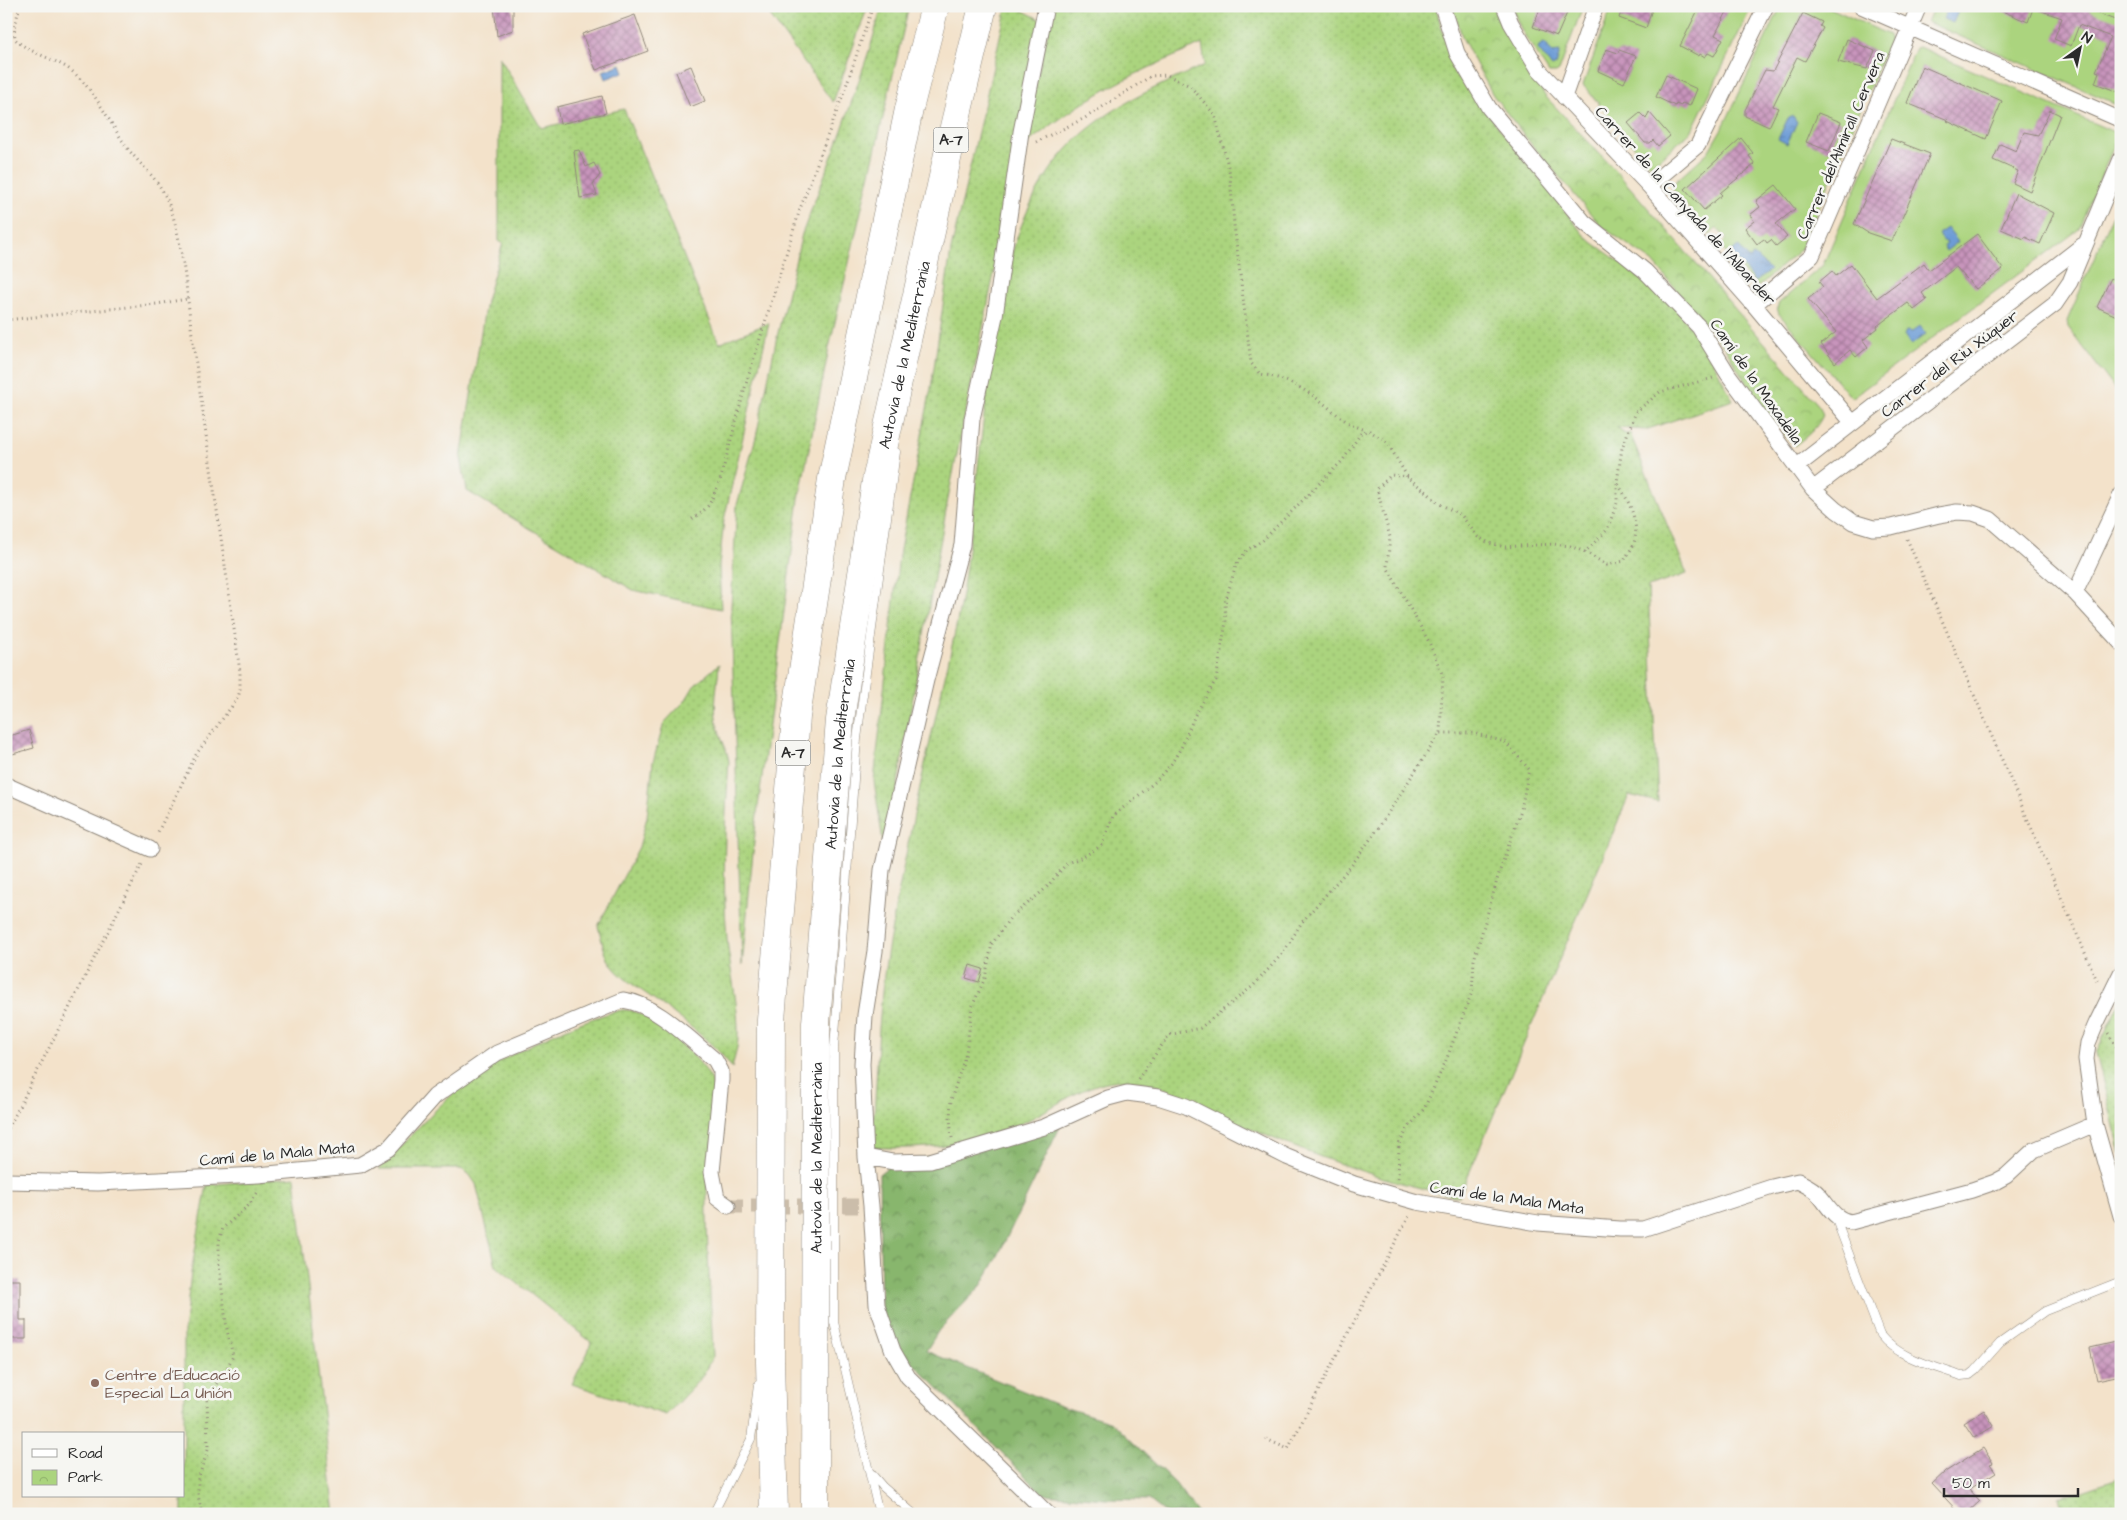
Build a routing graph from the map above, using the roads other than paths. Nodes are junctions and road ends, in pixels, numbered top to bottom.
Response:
1 (935, 6) edge
2 (983, 6) edge
3 (1046, 6) edge
4 (1442, 6) edge
5 (1504, 6) edge
6 (1596, 6) edge
7 (1766, 6) edge
8 (1860, 6) edge
9 (1920, 6) edge
10 (1909, 28) junction
11 (1564, 97) junction
12 (2121, 120) edge
13 (2121, 159) edge
14 (1649, 186) junction
15 (2083, 246) junction
16 (921, 275) junction
17 (1754, 305) junction
18 (904, 392) dead end
19 (1852, 422) junction
20 (897, 441) dead end
21 (1796, 467) junction
22 (1813, 489) junction
23 (2121, 495) edge
24 (2075, 592) junction
25 (2121, 643) edge
26 (6, 785) edge
27 (150, 848) road end
28 (2121, 973) edge
29 (2095, 1124) junction
30 (771, 1156) junction
31 (866, 1158) junction
32 (6, 1182) edge
33 (728, 1206) dead end
34 (1834, 1214) junction
35 (2121, 1216) edge
36 (2121, 1281) edge
37 (761, 1320) dead end
38 (758, 1378) dead end
39 (869, 1470) junction
40 (713, 1514) edge
41 (774, 1514) edge
42 (816, 1514) edge
43 (879, 1514) edge
44 (914, 1514) edge
45 (1048, 1514) edge

1 - 30 highway, A-7
2 - 16 highway, Autovia de la Mediterrània / A-7
3 - 31 street
4 - 21 street, Camí de la Maxadella
5 - 11 street, Carrer de la Canyada de l'Albarder
6 - 11 street
7 - 14 street
8 - 10 street
9 - 10 street, Carrer del'Almirall Cervera
10 - 12 street
10 - 17 street, Carrer del'Almirall Cervera
11 - 14 street, Carrer de la Canyada de l'Albarder
13 - 15 street, Carrer del Riu Xúquer
14 - 17 street, Carrer de la Canyada de l'Albarder
15 - 19 street, Carrer del Riu Xúquer
15 - 22 street, Carrer del Riu Xúquer
16 - 18 lane
16 - 42 highway, Autovia de la Mediterrània / A-7
17 - 19 street, Carrer de la Canyada de l'Albarder
19 - 21 street, Carrer del Riu Xúquer
20 - 39 lane
21 - 22 street, Camí de la Maxadella
22 - 24 street, Camí de la Maxadella
23 - 24 street
24 - 25 street, Camí de la Maxadella
26 - 27 street
28 - 29 street
29 - 34 street
29 - 35 street
30 - 37 lane
30 - 41 highway, A-7
31 - 34 street, Camí de la Mala Mata
31 - 45 street
32 - 33 street, Camí de la Mala Mata
34 - 36 lane
38 - 40 lane
39 - 43 lane
39 - 44 lane

